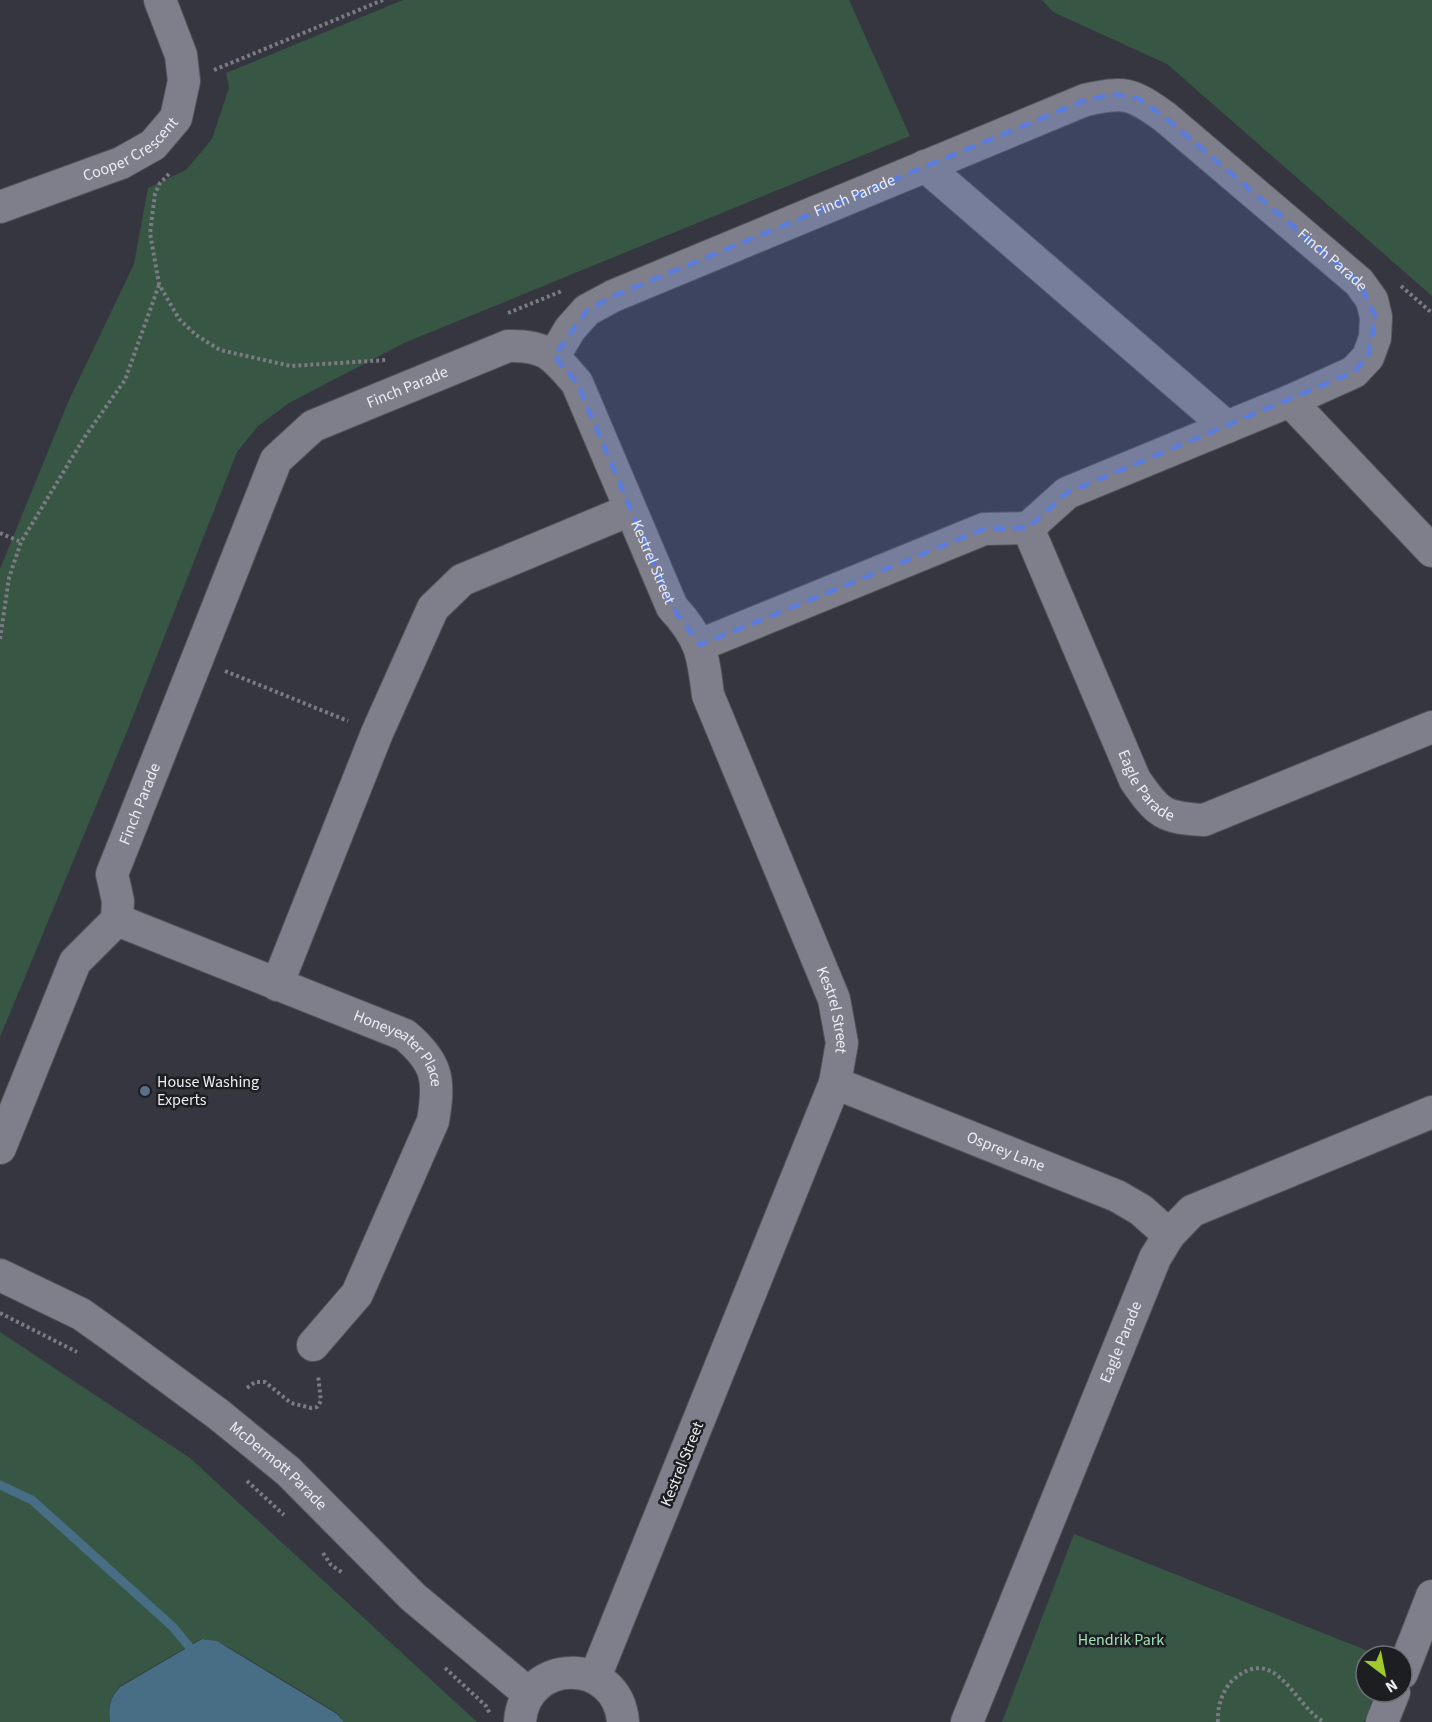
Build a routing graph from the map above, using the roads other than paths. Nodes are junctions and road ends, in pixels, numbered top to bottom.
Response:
1 (160, 0) edge
2 (925, 166) junction
3 (0, 207) edge
4 (554, 356) junction
5 (1290, 401) junction
6 (1227, 427) junction
7 (630, 510) junction
8 (1028, 528) junction
9 (1432, 551) edge
10 (700, 645) junction
11 (1432, 727) edge
12 (117, 920) junction
13 (277, 985) junction
14 (835, 1083) junction
15 (1432, 1112) edge
16 (0, 1148) edge
17 (1169, 1235) junction
18 (0, 1275) edge
19 (313, 1345) road end
20 (1432, 1596) edge
21 (1413, 1644) edge
22 (595, 1677) junction
23 (1389, 1704) edge
24 (525, 1708) edge
25 (623, 1722) edge
26 (967, 1722) edge
27 (1382, 1722) edge

1 - 3 street, Cooper Crescent
2 - 4 street, Finch Parade
2 - 5 street, Finch Parade
2 - 6 street
4 - 7 street, Kestrel Street
4 - 12 street, Finch Parade
5 - 6 street, Finch Parade
5 - 9 street
6 - 8 street, Finch Parade
7 - 10 street, Kestrel Street
7 - 13 street
8 - 10 street
8 - 11 street, Eagle Parade
10 - 14 street, Kestrel Street
12 - 13 street, Honeyeater Place
12 - 16 street
13 - 19 street, Honeyeater Place
14 - 17 street, Osprey Lane
14 - 22 street, Kestrel Street
15 - 17 street, Eagle Parade
17 - 26 street, Eagle Parade
18 - 24 street, McDermott Parade
20 - 21 street
22 - 24 street
22 - 25 street
23 - 27 street

